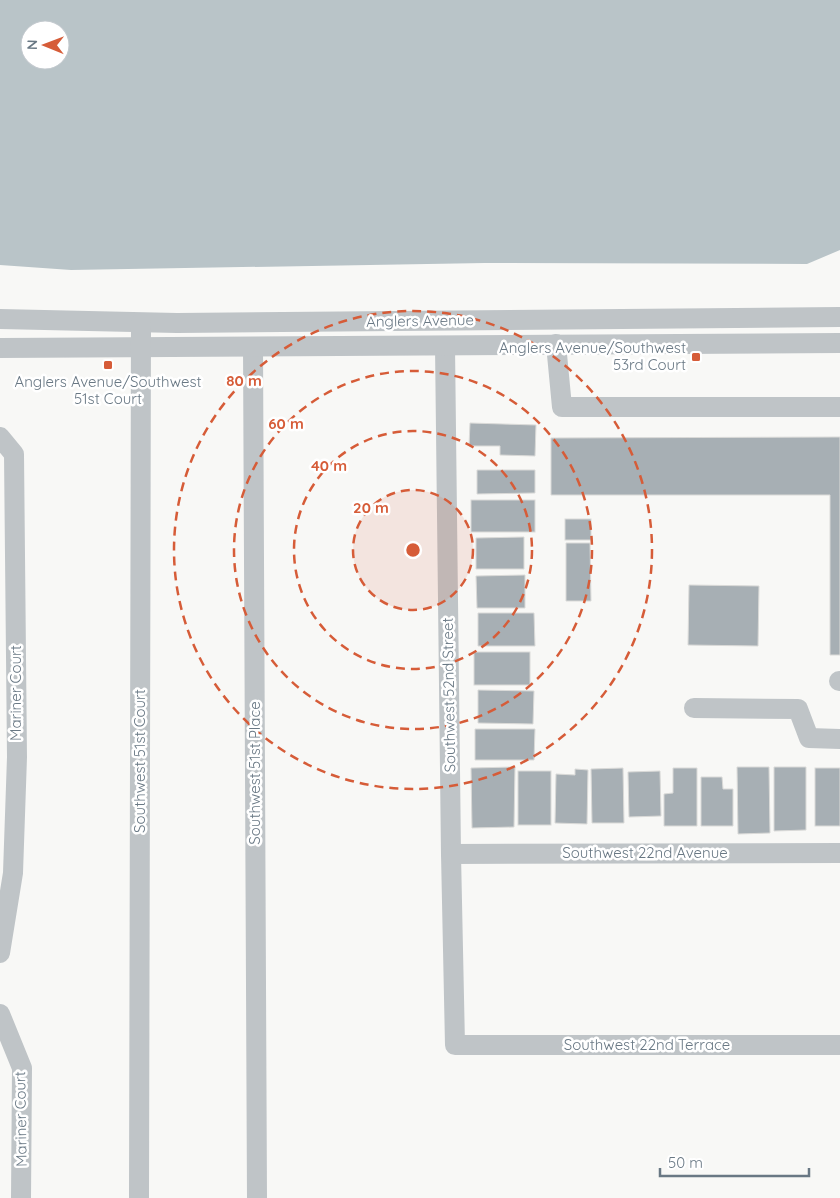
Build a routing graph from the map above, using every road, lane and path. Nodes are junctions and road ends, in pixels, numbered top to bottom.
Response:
1 (0, 318) edge
2 (840, 318) edge
3 (141, 323) junction
4 (840, 343) edge
5 (556, 344) junction
6 (445, 346) junction
7 (0, 348) edge
8 (141, 348) junction
9 (254, 348) junction
10 (840, 408) edge
11 (0, 437) edge
12 (694, 708) dead end
13 (840, 739) edge
14 (8, 757) edge
15 (840, 853) edge
16 (451, 854) junction
17 (0, 953) edge
18 (0, 1014) edge
19 (455, 1045) joint
20 (840, 1046) edge
21 (21, 1198) edge
22 (140, 1198) edge
23 (257, 1198) edge

1 - 3 street, Anglers Avenue
2 - 3 street, Anglers Avenue
3 - 8 street, Southwest 51st Court
4 - 5 street, Anglers Avenue
5 - 6 street, Anglers Avenue
5 - 10 street
6 - 9 street, Anglers Avenue
6 - 16 street, Southwest 52nd Street
7 - 8 street, Anglers Avenue
8 - 9 street, Anglers Avenue
8 - 22 street, Southwest 51st Court
9 - 23 street, Southwest 51st Place
11 - 14 street, Mariner Court
12 - 13 street
14 - 17 street, Mariner Court
15 - 16 street, Southwest 22nd Avenue
16 - 19 street, Southwest 52nd Street
18 - 21 street, Mariner Court
19 - 20 street, Southwest 22nd Terrace

